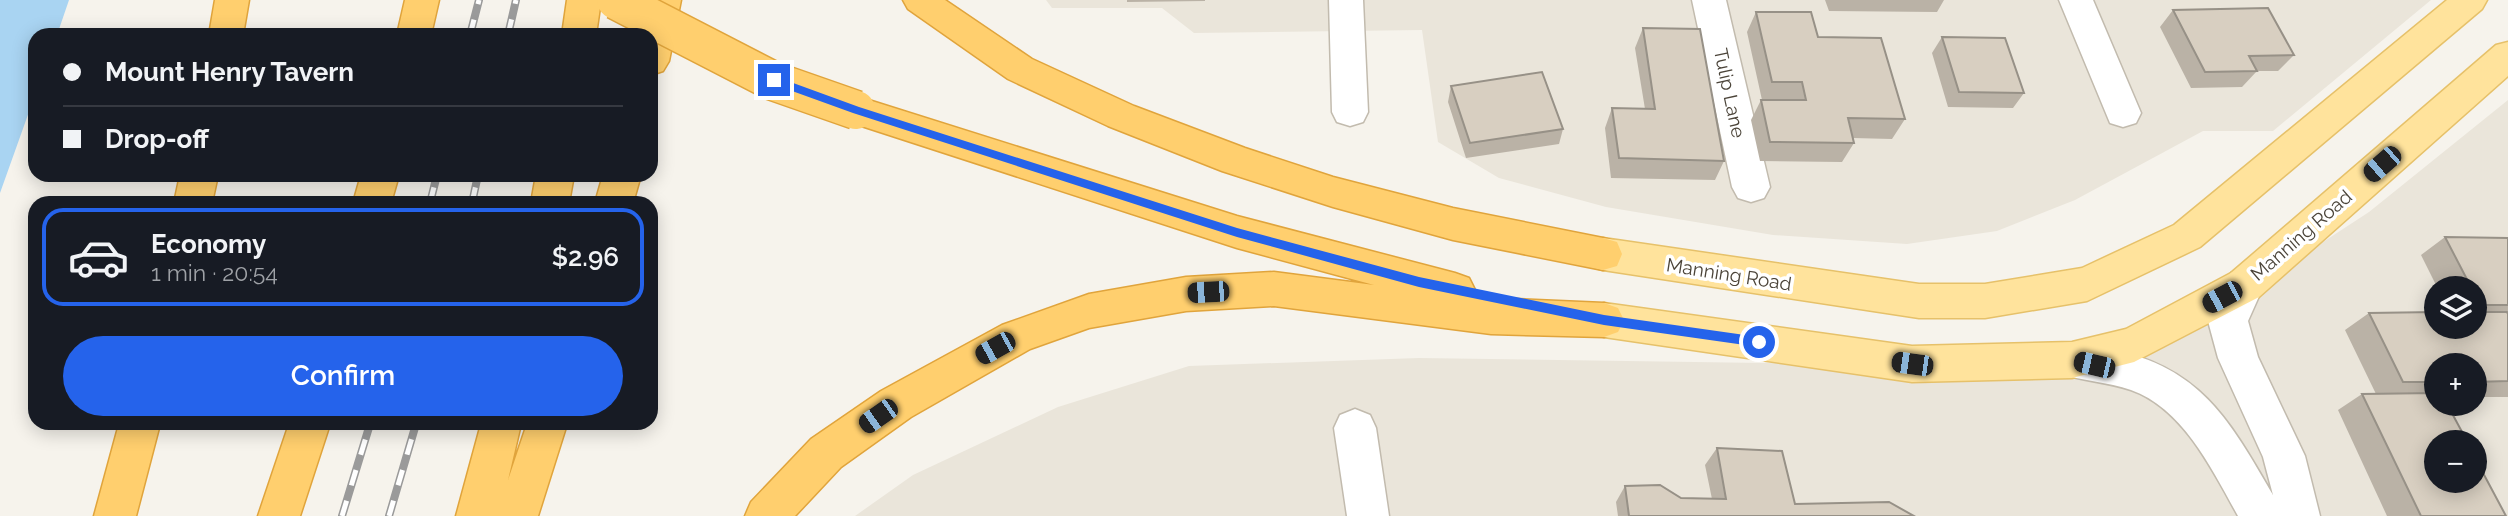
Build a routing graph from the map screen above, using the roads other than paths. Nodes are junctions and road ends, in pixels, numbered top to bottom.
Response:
1 (232, 0) edge
2 (422, 0) edge
3 (584, 0) edge
4 (616, 0) edge
5 (664, 0) edge
6 (920, 0) edge
7 (1346, 0) edge
8 (1709, 0) edge
9 (2076, 0) edge
10 (2470, 0) edge
11 (227, 28) edge
12 (416, 28) edge
13 (580, 28) edge
14 (658, 28) edge
15 (2508, 55) edge
16 (1350, 111) dead end
17 (2123, 113) dead end
18 (1751, 187) dead end
19 (1603, 254) joint
20 (2245, 285) junction
21 (1604, 320) junction
22 (2072, 360) junction
23 (1355, 428) dead end
24 (137, 430) edge
25 (307, 430) edge
26 (499, 430) edge
27 (545, 430) edge
28 (115, 516) edge
29 (279, 516) edge
30 (477, 516) edge
31 (517, 516) edge
32 (766, 516) edge
33 (1368, 516) edge
34 (2261, 516) edge
35 (2299, 516) edge

1 - 11 highway
2 - 12 highway
3 - 13 highway
4 - 21 highway, bridge
5 - 14 highway
6 - 19 highway
7 - 16 street
8 - 18 street, Tulip Lane
9 - 17 street
10 - 19 main road, Manning Road
15 - 20 main road, Manning Road
20 - 22 main road, Manning Road
20 - 35 street
21 - 22 main road, Manning Road
21 - 32 highway
22 - 34 street
23 - 33 street
24 - 28 highway
25 - 29 highway
26 - 30 highway
27 - 31 highway

